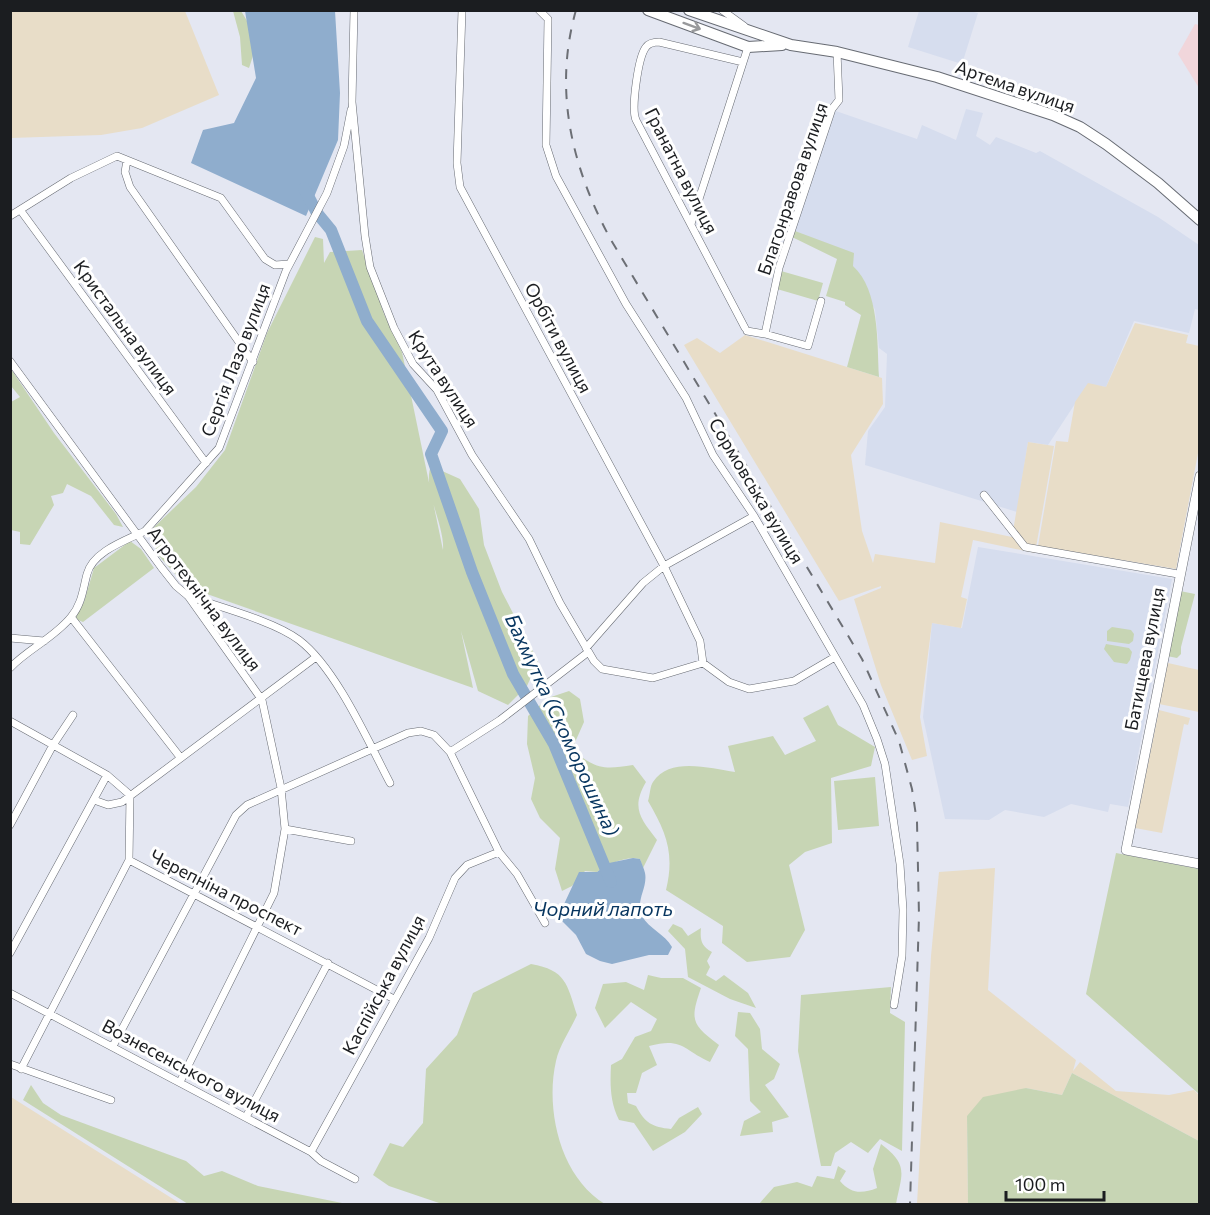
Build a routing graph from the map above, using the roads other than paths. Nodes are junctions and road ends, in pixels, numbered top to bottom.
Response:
1 (354, 10) edge
2 (462, 10) edge
3 (539, 10) edge
4 (648, 10) edge
5 (689, 10) edge
6 (722, 10) edge
7 (752, 33) junction
8 (735, 42) junction
9 (791, 45) junction
10 (748, 47) junction
11 (837, 52) junction
12 (743, 62) junction
13 (352, 102) junction
14 (127, 160) junction
15 (21, 211) junction
16 (10, 216) edge
17 (1200, 220) edge
18 (691, 224) junction
19 (289, 264) junction
20 (821, 301) dead end
21 (765, 334) junction
22 (10, 361) edge
23 (253, 362) junction
24 (206, 463) junction
25 (1200, 476) edge
26 (984, 495) dead end
27 (754, 516) junction
28 (137, 535) junction
29 (664, 566) junction
30 (1179, 574) junction
31 (188, 596) junction
32 (71, 618) junction
33 (10, 638) edge
34 (44, 642) junction
35 (587, 650) junction
36 (316, 657) junction
37 (835, 657) junction
38 (703, 663) junction
39 (10, 668) edge
40 (262, 700) junction
41 (73, 715) dead end
42 (10, 722) edge
43 (53, 745) junction
44 (372, 750) junction
45 (451, 756) junction
46 (180, 757) junction
47 (107, 775) junction
48 (390, 783) dead end
49 (281, 788) junction
50 (130, 795) junction
51 (94, 800) junction
52 (10, 825) edge
53 (285, 829) junction
54 (351, 841) dead end
55 (499, 852) junction
56 (129, 860) junction
57 (1200, 864) edge
58 (195, 894) junction
59 (545, 923) dead end
60 (259, 926) junction
61 (10, 953) edge
62 (328, 963) junction
63 (10, 993) edge
64 (394, 999) junction
65 (894, 1005) dead end
66 (49, 1013) junction
67 (113, 1046) junction
68 (10, 1064) edge
69 (21, 1070) junction
70 (180, 1082) junction
71 (111, 1100) dead end
72 (246, 1117) junction
73 (311, 1152) junction
74 (355, 1179) dead end

1 - 13 street, Крута вулиця
2 - 29 street, Орбіти вулиця
3 - 27 street, Сормовська вулиця
4 -> 8 main road, Артема вулиця
5 - 7 main road, Артема вулиця
6 - 7 street
7 - 8 main road
7 - 9 main road, Артема вулиця
8 - 10 main road, Артема вулиця
9 - 10 main road, Артема вулиця
9 - 11 main road, Артема вулиця
10 - 12 street
11 - 17 main road, Артема вулиця
11 - 21 street, Благонравова вулиця
12 - 18 street
12 - 18 street, Гранатна вулиця
13 - 19 street, Сергія Лазо вулиця
13 - 35 street, Крута вулиця
14 - 15 street
14 - 19 street
14 - 23 street
15 - 16 street
15 - 24 street, Кристальна вулиця
18 - 21 street, Гранатна вулиця
19 - 23 street, Сергія Лазо вулиця
20 - 21 street
22 - 28 street, Агротехнічна вулиця
23 - 24 street, Сергія Лазо вулиця
24 - 28 street, Сергія Лазо вулиця
25 - 30 street, Батищева вулиця
26 - 30 street
27 - 29 street
27 - 37 street, Сормовська вулиця
28 - 31 street, Агротехнічна вулиця
28 - 32 street, Сергія Лазо вулиця
29 - 35 street
29 - 38 street, Орбіти вулиця
30 - 57 street, Батищева вулиця
31 - 36 street
31 - 40 street, Агротехнічна вулиця
32 - 34 street
32 - 46 street
33 - 34 street
34 - 39 street
35 - 38 street, Крута вулиця
35 - 45 street
36 - 40 street
36 - 44 street
37 - 38 street
37 - 65 street, Сормовська вулиця
40 - 46 street
40 - 49 street, Агротехнічна вулиця
41 - 43 street
42 - 43 street
43 - 47 street
43 - 52 street
44 - 45 street
44 - 48 street
44 - 49 street
45 - 55 street
46 - 50 street
47 - 50 street
47 - 51 street
49 - 53 street, Агротехнічна вулиця
49 - 58 street
50 - 51 street
50 - 56 street, Черепніна проспект
51 - 61 street
53 - 54 street
53 - 60 street, Агротехнічна вулиця
55 - 59 street
55 - 64 street, Каспійська вулиця
56 - 58 street, Черепніна проспект
56 - 66 street
58 - 60 street, Черепніна проспект
58 - 67 street
60 - 62 street, Черепніна проспект
60 - 70 street, Агротехнічна вулиця
62 - 64 street, Черепніна проспект
62 - 72 street
63 - 66 street, Вознесенського вулиця
64 - 73 street, Каспійська вулиця
66 - 67 street, Вознесенського вулиця
66 - 69 street
67 - 70 street, Вознесенського вулиця
68 - 69 street
69 - 71 street
70 - 72 street, Вознесенського вулиця
72 - 73 street, Вознесенського вулиця
73 - 74 street, Вознесенського вулиця

